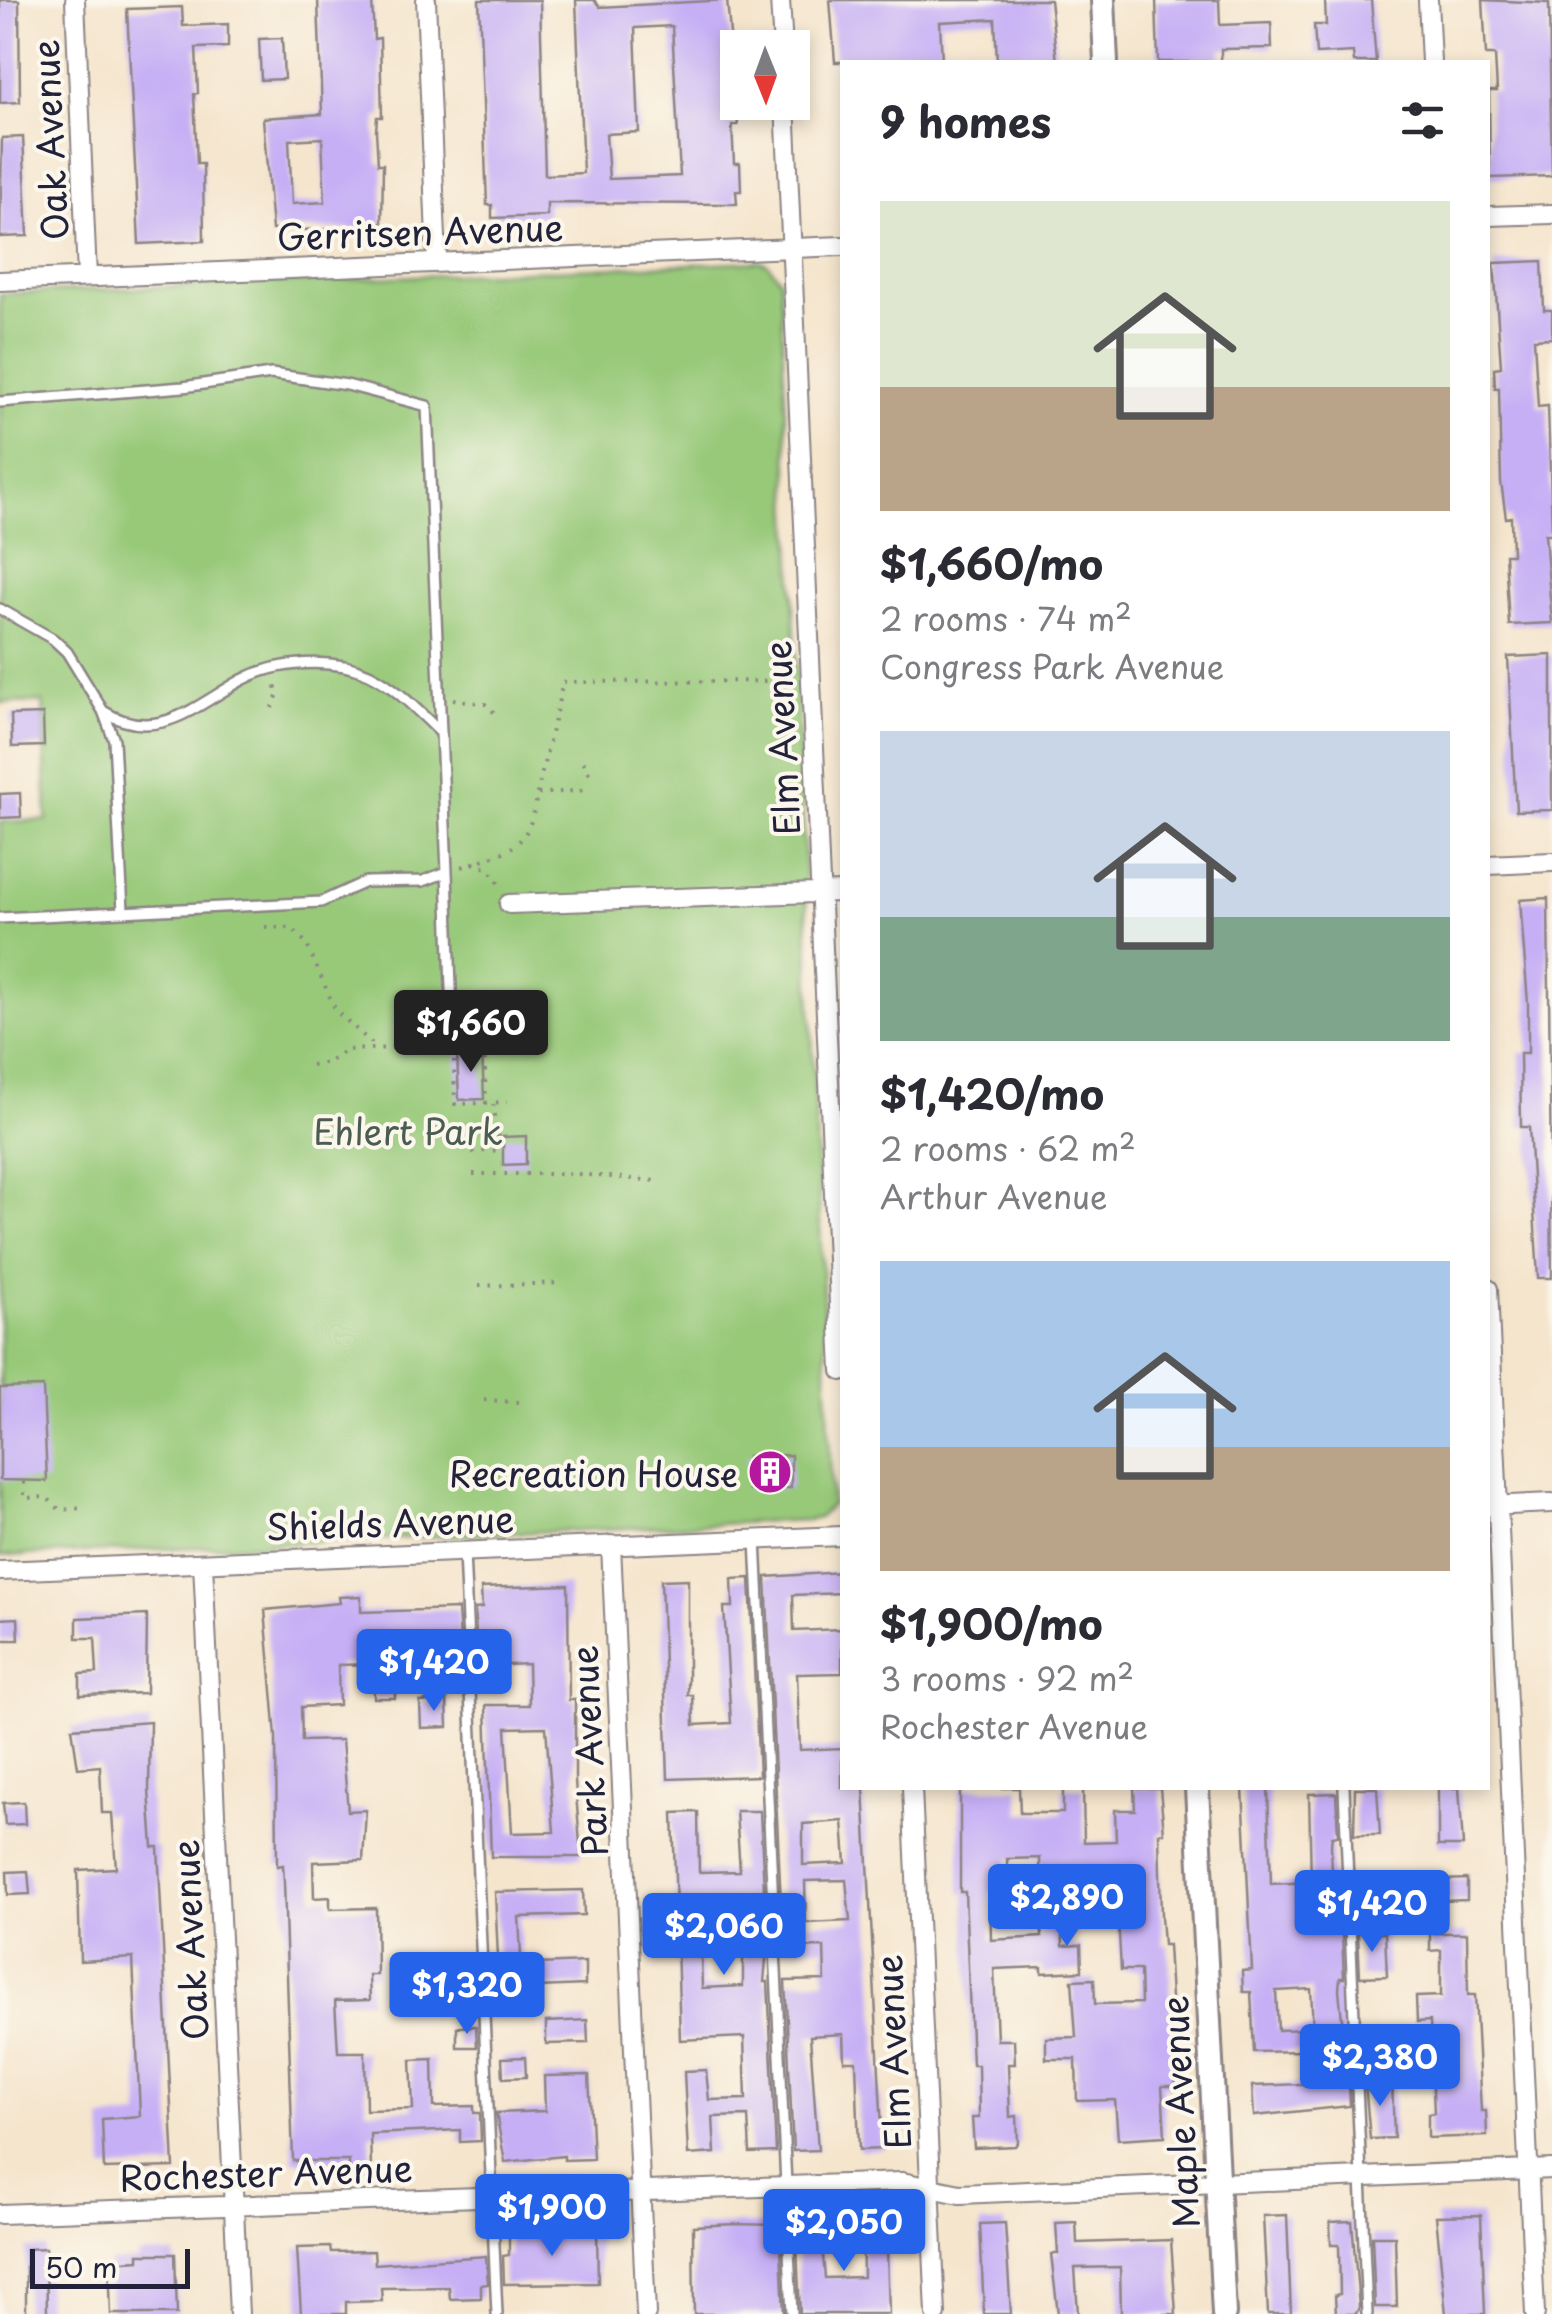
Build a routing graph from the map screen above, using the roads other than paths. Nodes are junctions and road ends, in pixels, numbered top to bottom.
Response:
1 (75, 0) edge
2 (426, 0) edge
3 (780, 0) edge
4 (1103, 0) edge
5 (1428, 0) edge
6 (781, 30) edge
7 (1106, 60) edge
8 (1430, 60) edge
9 (786, 120) edge
10 (1552, 214) edge
11 (1490, 216) edge
12 (840, 246) edge
13 (792, 248) junction
14 (437, 262) junction
15 (87, 277) junction
16 (0, 281) edge
17 (0, 402) edge
18 (0, 610) edge
19 (103, 712) junction
20 (440, 732) junction
21 (1552, 862) edge
22 (1490, 865) edge
23 (447, 872) junction
24 (840, 892) edge
25 (820, 893) junction
26 (509, 904) dead end
27 (123, 911) junction
28 (0, 918) edge
29 (453, 1046) road end
30 (840, 1328) edge
31 (1490, 1376) edge
32 (1552, 1503) edge
33 (1493, 1506) edge
34 (840, 1536) edge
35 (756, 1539) junction
36 (611, 1545) junction
37 (464, 1552) junction
38 (203, 1563) junction
39 (0, 1570) edge
40 (912, 1790) edge
41 (1197, 1790) edge
42 (1344, 1790) edge
43 (1552, 2169) edge
44 (1528, 2170) junction
45 (1360, 2175) junction
46 (1218, 2183) junction
47 (786, 2186) junction
48 (931, 2188) junction
49 (641, 2192) junction
50 (491, 2197) junction
51 (234, 2204) junction
52 (0, 2214) edge
53 (239, 2314) edge
54 (496, 2314) edge
55 (646, 2314) edge
56 (792, 2314) edge
57 (936, 2314) edge
58 (1224, 2314) edge
59 (1368, 2314) edge
60 (1535, 2314) edge

1 - 15 street, Oak Avenue
2 - 14 street
3 - 6 street
4 - 7 street
5 - 8 street
9 - 13 street, Elm Avenue
10 - 11 street
12 - 13 street, Gerritsen Avenue
13 - 14 street, Gerritsen Avenue
13 - 25 street, Elm Avenue
14 - 15 street, Gerritsen Avenue
15 - 16 street, Gerritsen Avenue
17 - 20 lane
18 - 19 lane
19 - 20 lane
19 - 27 lane
20 - 23 lane
21 - 22 street
23 - 27 lane
23 - 29 lane
24 - 25 street
25 - 26 street
25 - 30 street, Elm Avenue
27 - 28 lane
31 - 33 street
32 - 33 street
33 - 44 street
34 - 35 street, Shields Avenue
35 - 36 street, Shields Avenue
35 - 47 lane
36 - 37 street, Shields Avenue
36 - 49 street, Park Avenue
37 - 38 street, Shields Avenue
37 - 50 lane
38 - 39 street, Shields Avenue
38 - 51 street, Oak Avenue
40 - 48 street, Elm Avenue
41 - 46 street, Maple Avenue
42 - 45 lane
43 - 44 street, Rochester Avenue
44 - 45 street, Rochester Avenue
44 - 60 street
45 - 46 street, Rochester Avenue
45 - 59 lane
46 - 48 street, Rochester Avenue
46 - 58 street, Maple Avenue
47 - 48 street, Rochester Avenue
47 - 49 street, Rochester Avenue
47 - 56 lane
48 - 57 street, Elm Avenue
49 - 50 street, Rochester Avenue
49 - 55 street, Park Avenue
50 - 51 street, Rochester Avenue
50 - 54 lane
51 - 52 street, Rochester Avenue
51 - 53 street, Oak Avenue

